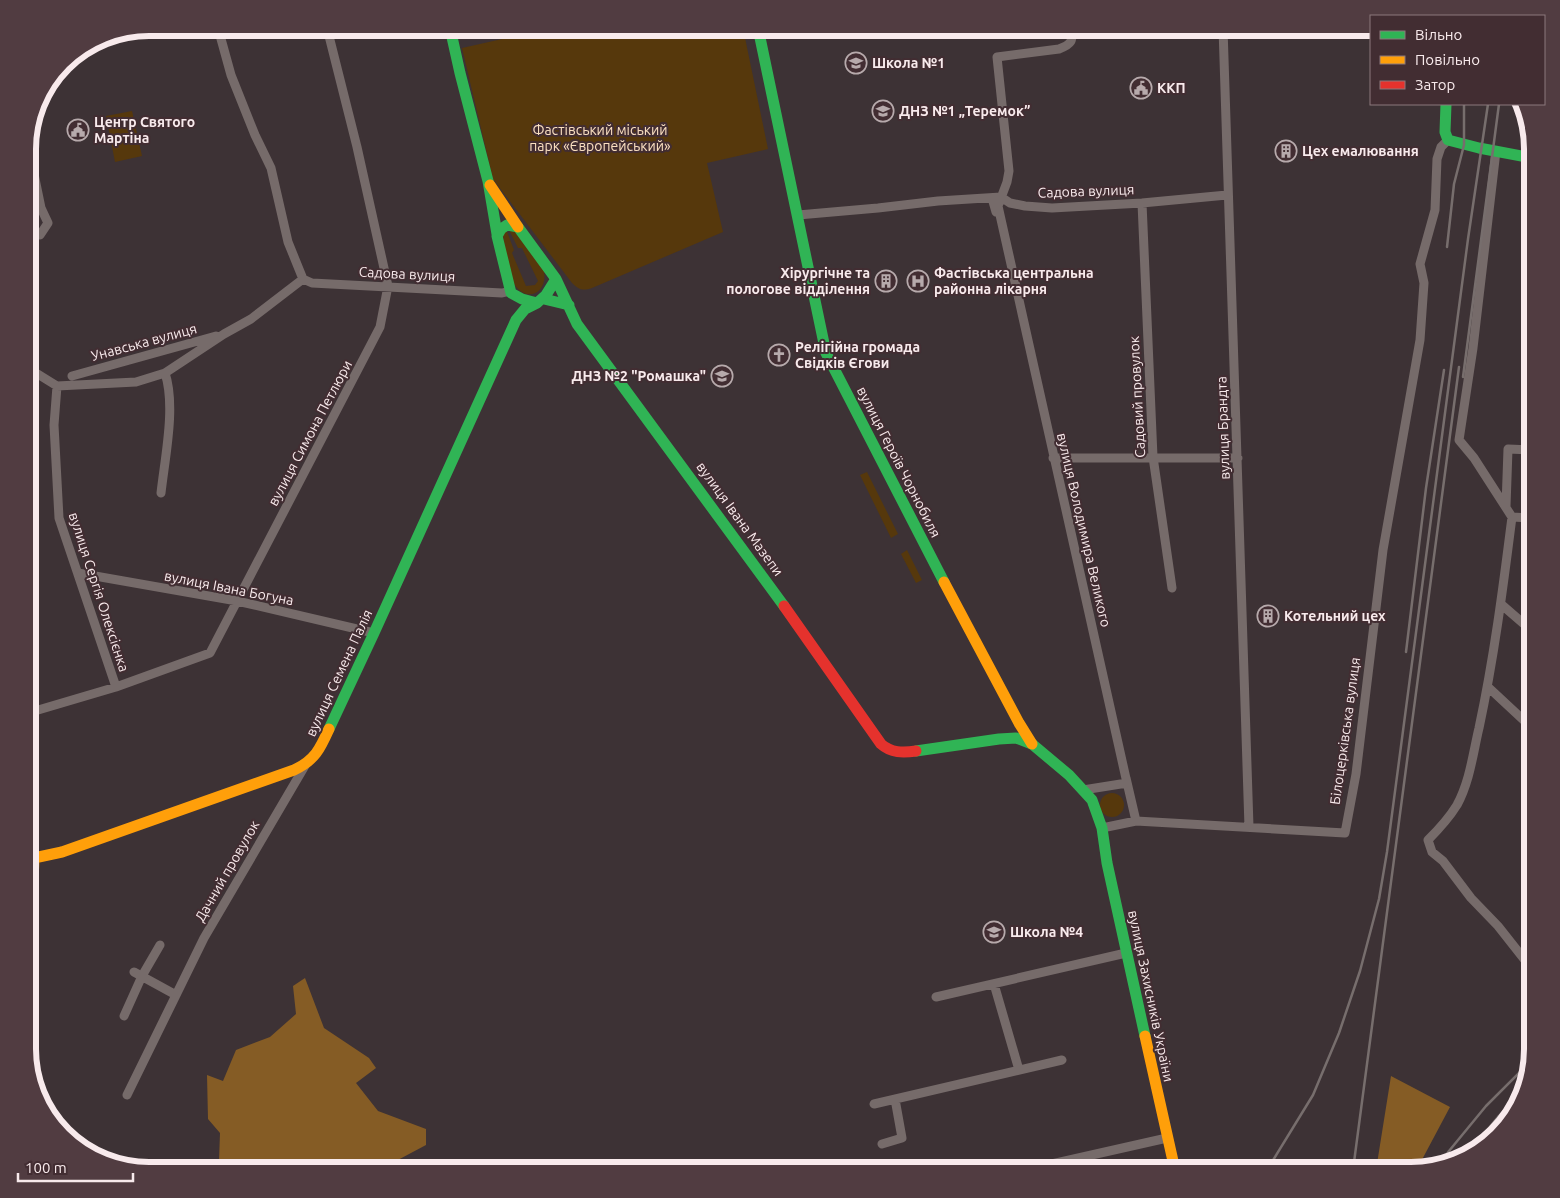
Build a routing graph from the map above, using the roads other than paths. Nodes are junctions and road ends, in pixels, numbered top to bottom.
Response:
1 (220, 36) edge
2 (329, 36) edge
3 (452, 36) edge
4 (760, 36) edge
5 (1072, 36) edge
6 (1223, 36) edge
7 (1446, 105) edge
8 (1448, 140) junction
9 (1496, 151) junction
10 (1524, 156) edge
11 (488, 181) junction
12 (36, 184) edge
13 (1228, 195) junction
14 (997, 197) junction
15 (1142, 203) junction
16 (798, 215) junction
17 (518, 227) junction
18 (497, 234) junction
19 (36, 235) edge
20 (303, 279) junction
21 (556, 279) junction
22 (388, 286) junction
23 (510, 292) junction
24 (540, 301) junction
25 (569, 305) junction
26 (516, 320) junction
27 (224, 334) junction
28 (36, 373) edge
29 (164, 373) junction
30 (72, 376) dead end
31 (57, 386) junction
32 (1524, 450) edge
33 (1154, 457) junction
34 (1054, 458) junction
35 (1238, 458) junction
36 (162, 493) dead end
37 (1506, 507) junction
38 (1512, 517) junction
39 (1524, 518) edge
40 (78, 573) junction
41 (1172, 588) dead end
42 (237, 601) junction
43 (1502, 605) junction
44 (1524, 624) edge
45 (374, 633) junction
46 (116, 687) junction
47 (1488, 687) junction
48 (36, 711) edge
49 (1524, 721) edge
50 (1032, 744) junction
51 (307, 763) junction
52 (1127, 783) junction
53 (1084, 790) junction
54 (1136, 821) junction
55 (1249, 827) junction
56 (1102, 828) junction
57 (36, 860) edge
58 (160, 945) dead end
59 (1126, 954) junction
60 (1524, 959) edge
61 (138, 974) junction
62 (994, 984) junction
63 (176, 995) junction
64 (936, 997) dead end
65 (124, 1016) dead end
66 (1062, 1060) dead end
67 (1019, 1070) junction
68 (127, 1095) dead end
69 (895, 1099) junction
70 (874, 1104) dead end
71 (1167, 1138) junction
72 (882, 1144) dead end
73 (1060, 1162) edge
74 (1172, 1162) edge

1 - 20 street
2 - 22 street, вулиця Симона Петлюри
3 - 11 street
4 - 16 street, вулиця Героїв Чорнобиля
5 - 14 street
6 - 13 street, вулиця Брандта
7 - 8 street
8 - 9 street
8 - 55 street, Білоцерківська вулиця
9 - 10 street
9 - 37 street
11 - 17 street
11 - 18 street
12 - 19 street
13 - 15 street, Садова вулиця
13 - 35 street, вулиця Брандта
14 - 15 street, Садова вулиця
14 - 16 street, Садова вулиця
14 - 34 street, вулиця Володимира Великого
15 - 33 street, Садовий провулок
16 - 50 street, вулиця Героїв Чорнобиля
17 - 18 street
17 - 21 street, вулиця Івана Мазепи
18 - 23 street
20 - 22 street, Садова вулиця
20 - 27 street, Унавська вулиця
21 - 24 street
21 - 25 street, вулиця Івана Мазепи
22 - 23 street, Садова вулиця
22 - 42 street, вулиця Симона Петлюри
23 - 24 street
23 - 26 street
24 - 25 street
24 - 26 street, вулиця Семена Палія
25 - 50 street, вулиця Івана Мазепи
26 - 45 street, вулиця Семена Палія
27 - 29 street, Унавська вулиця
27 - 30 street, Унавська вулиця
28 - 31 street
29 - 31 street, Унавська вулиця
29 - 36 street
31 - 40 street, вулиця Сергія Олексієнка
32 - 37 street
33 - 34 street
33 - 35 street
33 - 41 street, Садовий провулок
34 - 52 street, вулиця Володимира Великого
35 - 55 street, вулиця Брандта
37 - 38 street
38 - 39 street
38 - 43 street
40 - 42 street, вулиця Івана Богуна
40 - 46 street, вулиця Сергія Олексієнка
42 - 45 street, вулиця Івана Богуна
42 - 46 street, вулиця Симона Петлюри
43 - 44 street
43 - 47 street
45 - 51 street, вулиця Семена Палія
46 - 48 street, вулиця Симона Петлюри
47 - 49 street
47 - 60 street
50 - 53 street
51 - 57 street, вулиця Семена Палія
51 - 63 street, Дачний провулок
52 - 53 street
52 - 54 street, вулиця Володимира Великого
53 - 56 street
54 - 55 street, Білоцерківська вулиця
54 - 56 street, Білоцерківська вулиця
56 - 59 street, вулиця Захисників України
58 - 61 street
59 - 62 street
59 - 71 street, вулиця Захисників України
61 - 63 street
61 - 65 street
62 - 64 street
62 - 67 street
63 - 68 street, Дачний провулок
66 - 67 street
67 - 69 street
69 - 70 street
69 - 72 street
71 - 73 street
71 - 74 street, вулиця Захисників України

